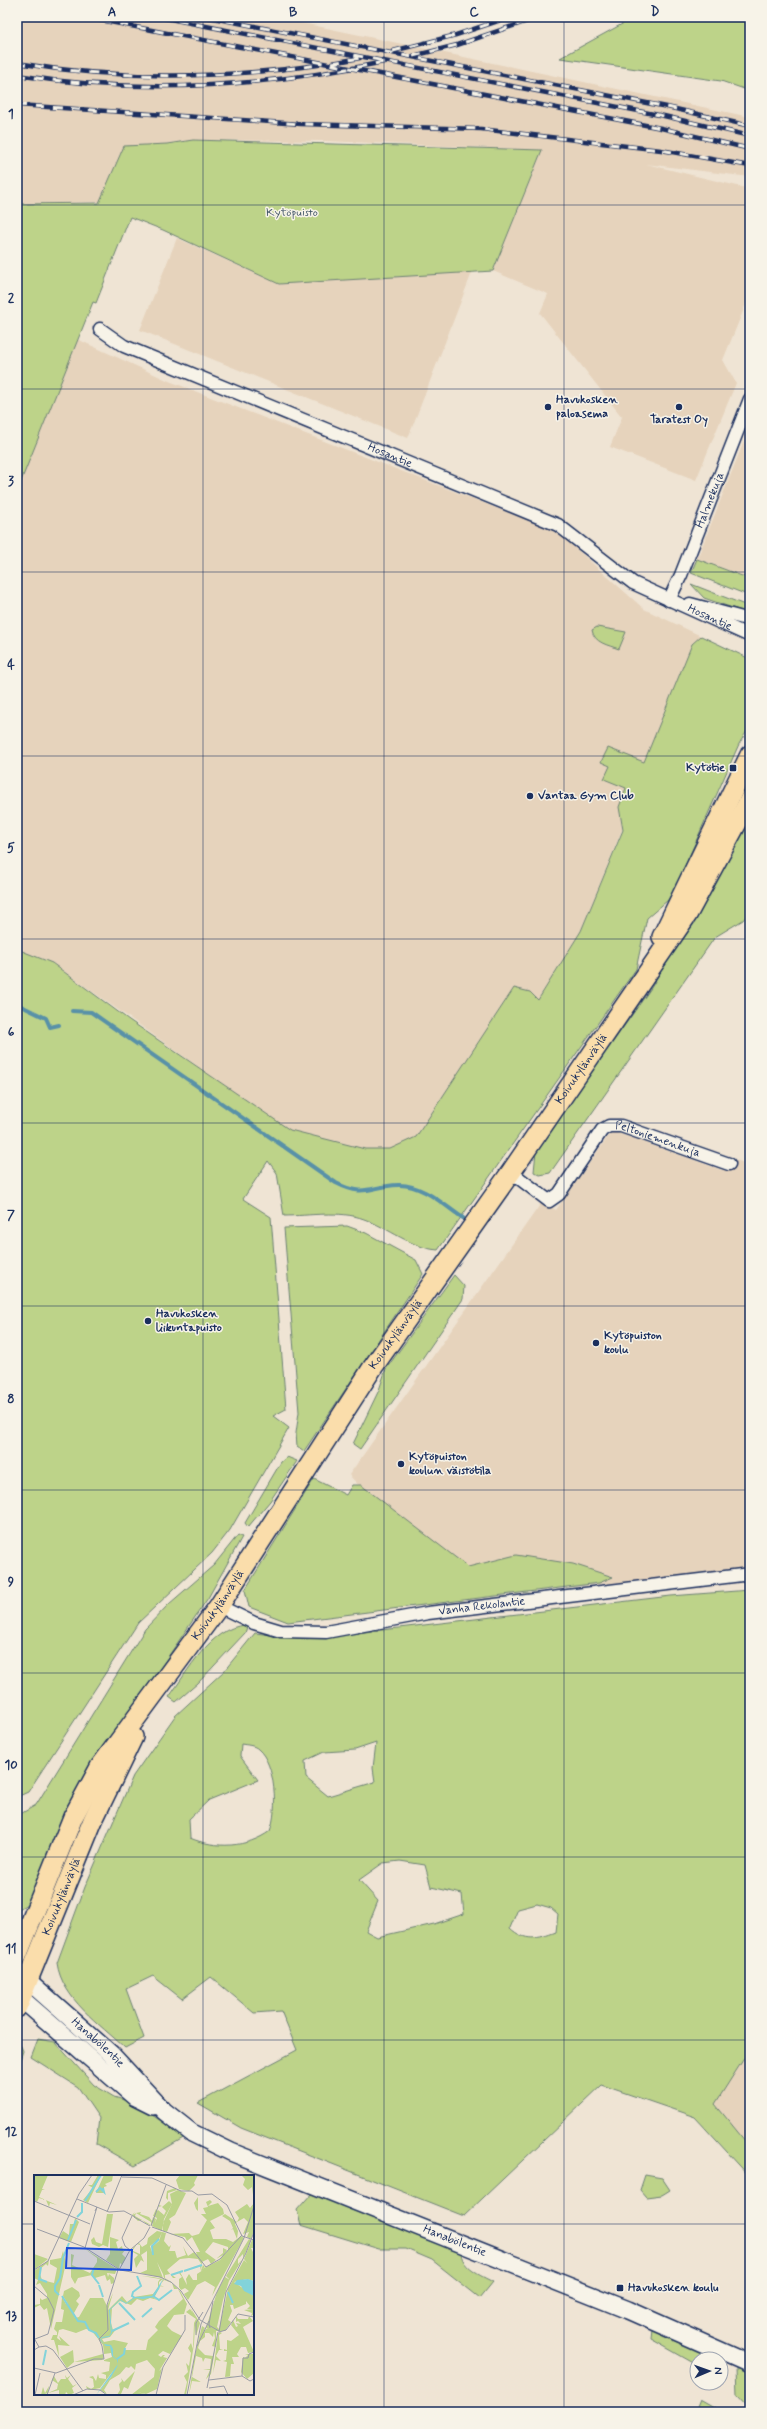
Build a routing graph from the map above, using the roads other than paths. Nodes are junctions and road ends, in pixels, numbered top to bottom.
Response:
1 (100, 329) dead end
2 (750, 399) edge
3 (669, 600) junction
4 (750, 620) edge
5 (750, 636) edge
6 (750, 755) edge
7 (750, 799) edge
8 (648, 971) junction
9 (729, 1164) dead end
10 (511, 1172) junction
11 (750, 1574) edge
12 (219, 1606) junction
13 (150, 1701) junction
14 (17, 1956) edge
15 (20, 1990) edge
16 (750, 2364) edge

1 - 3 street, Hosantie
2 - 3 street, Halmekuja
3 - 4 street, Hosantie
3 - 5 street, Hosantie
6 - 8 main road, Koivukylänväylä
7 - 8 main road, Koivukylänväylä
8 - 10 main road, Koivukylänväylä
9 - 10 street, Peltoniemenkuja
10 - 12 main road, Koivukylänväylä
11 - 12 street, Vanha Rekolantie
12 - 13 main road, Koivukylänväylä
13 - 14 main road, Koivukylänväylä
13 - 15 main road, Koivukylänväylä
15 - 16 main road, Hanabölentie

